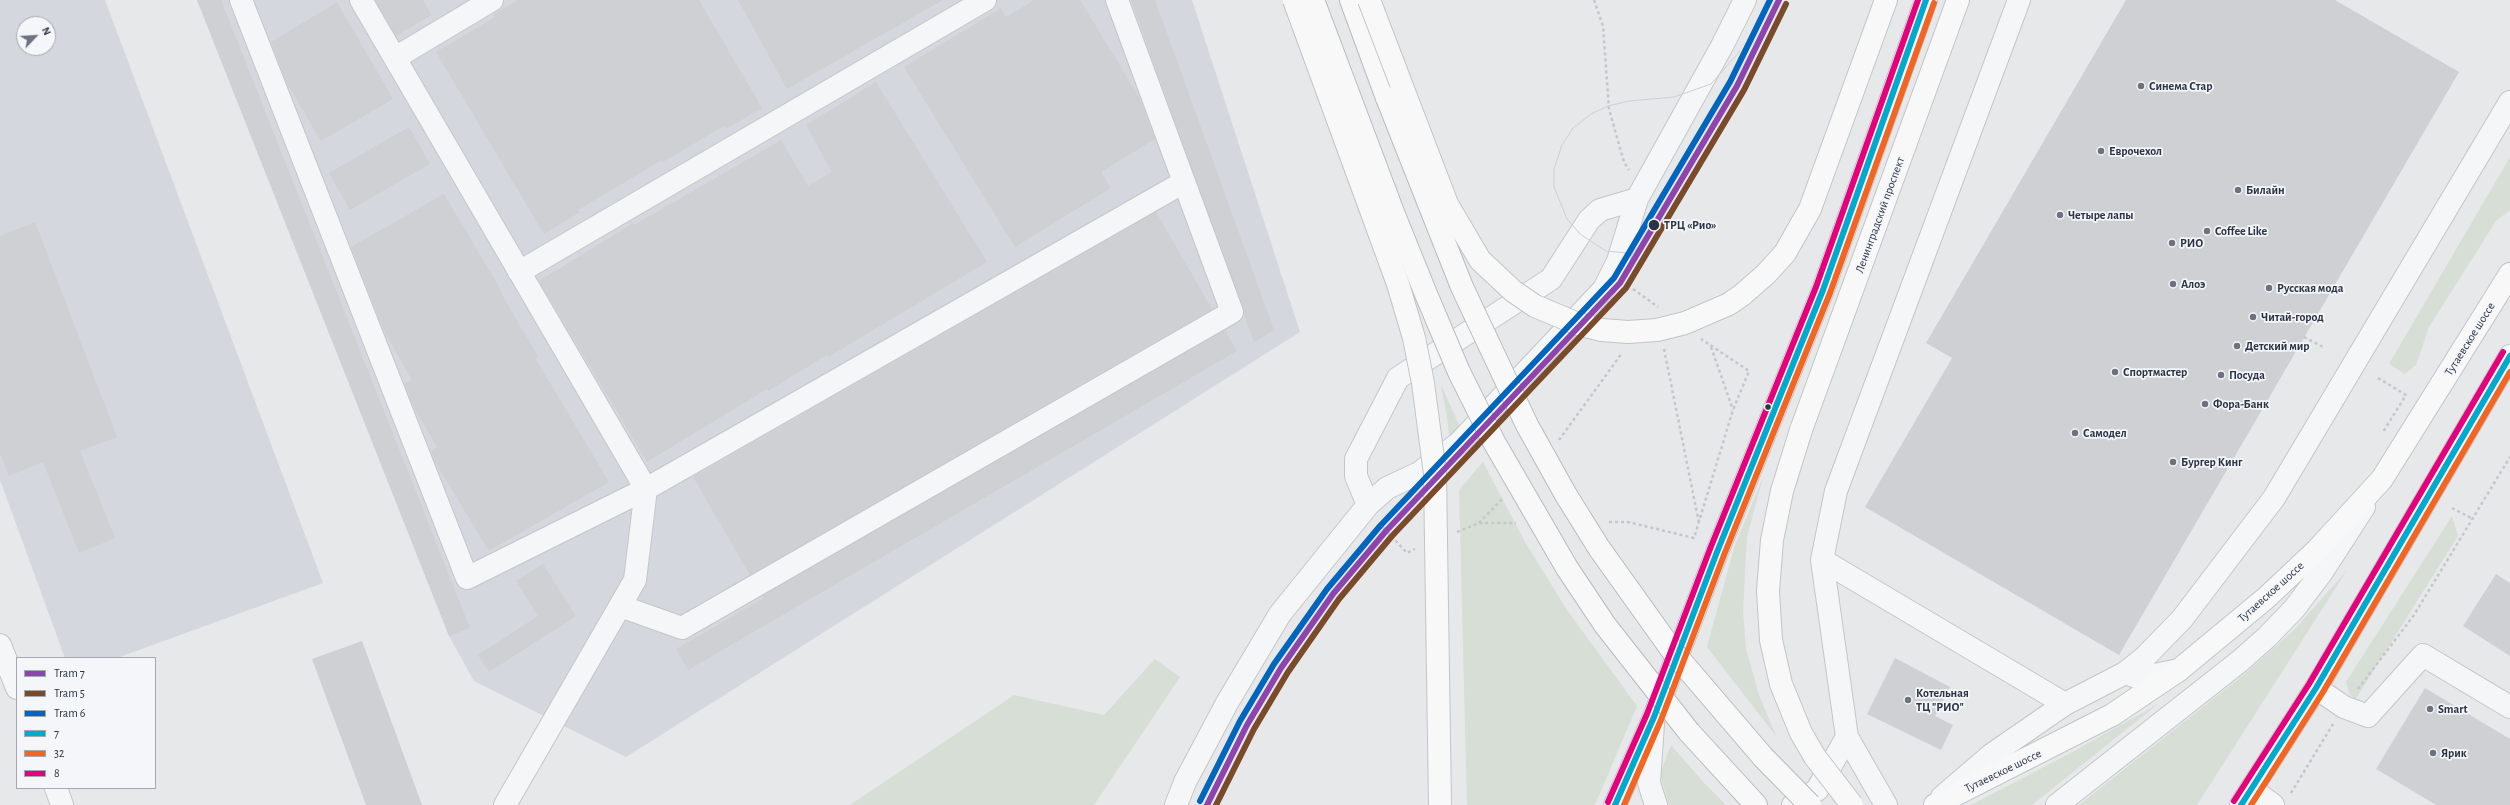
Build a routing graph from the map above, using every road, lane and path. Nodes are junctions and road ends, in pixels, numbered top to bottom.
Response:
1 (241, 0) edge
2 (361, 0) edge
3 (492, 0) edge
4 (985, 0) edge
5 (1118, 0) edge
6 (1294, 0) edge
7 (1313, 0) edge
8 (1351, 0) edge
9 (1369, 0) edge
10 (1594, 0) edge
11 (1745, 0) edge
12 (1886, 0) edge
13 (1926, 0) edge
14 (1958, 0) edge
15 (2019, 0) edge
16 (395, 58) junction
17 (2510, 102) edge
18 (1184, 182) junction
19 (1641, 194) junction
20 (519, 272) junction
21 (2510, 274) edge
22 (1651, 312) dead end
23 (1657, 313) dead end
24 (2304, 336) dead end
25 (1664, 344) dead end
26 (1711, 347) dead end
27 (2325, 348) dead end
28 (1624, 351) dead end
29 (2510, 356) edge
30 (1749, 371) dead end
31 (2378, 378) dead end
32 (1733, 410) junction
33 (2381, 436) dead end
34 (1553, 446) dead end
35 (2510, 457) edge
36 (2382, 479) junction
37 (646, 489) junction
38 (1506, 496) dead end
39 (1368, 505) junction
40 (2452, 508) dead end
41 (2471, 518) junction
42 (1479, 523) dead end
43 (1699, 523) junction
44 (1694, 538) dead end
45 (1822, 560) junction
46 (620, 606) junction
47 (0, 645) edge
48 (2179, 670) junction
49 (2124, 673) junction
50 (16, 685) edge
51 (2316, 688) junction
52 (2065, 704) junction
53 (2344, 707) junction
54 (2510, 707) edge
55 (1654, 717) junction
56 (1846, 737) junction
57 (56, 789) edge
58 (2246, 797) edge
59 (2280, 802) edge
60 (62, 805) edge
61 (505, 805) edge
62 (1176, 805) edge
63 (1440, 805) edge
64 (1615, 805) edge
65 (1656, 805) edge
66 (1756, 805) edge
67 (1793, 805) edge
68 (1810, 805) edge
69 (1852, 805) edge
70 (1886, 805) edge
71 (1934, 805) edge
72 (2057, 805) edge

1 - 37 street
2 - 16 street
3 - 16 street
4 - 20 street
5 - 18 street
6 - 63 main road, bridge
7 - 66 main road, bridge
8 - 68 main road, bridge
9 - 12 main road, bridge
10 - 19 path
11 - 19 street
13 - 55 main road
14 - 69 main road, Ленинградский проспект, bridge
15 - 45 street
16 - 20 street
17 - 49 street
18 - 37 street
18 - 46 street
19 - 39 street
19 - 39 street
20 - 37 street
21 - 36 main road, Тутаевское шоссе
22 - 23 path
24 - 27 path
25 - 43 path
26 - 32 path
28 - 34 path
29 - 51 main road
30 - 32 path
31 - 33 path
32 - 43 path
35 - 41 path
36 - 48 main road, Тутаевское шоссе
36 - 72 street
37 - 46 street
38 - 42 path
39 - 62 street
40 - 41 path
41 - 53 path
43 - 44 path
45 - 52 street
45 - 56 street
46 - 61 street
47 - 50 street
48 - 49 street
48 - 71 main road, Тутаевское шоссе
49 - 52 street
51 - 53 street
51 - 58 main road
52 - 71 street
53 - 54 street
53 - 59 path
55 - 64 main road
55 - 65 street
56 - 67 street
56 - 70 street
57 - 60 street
58 - 59 street

